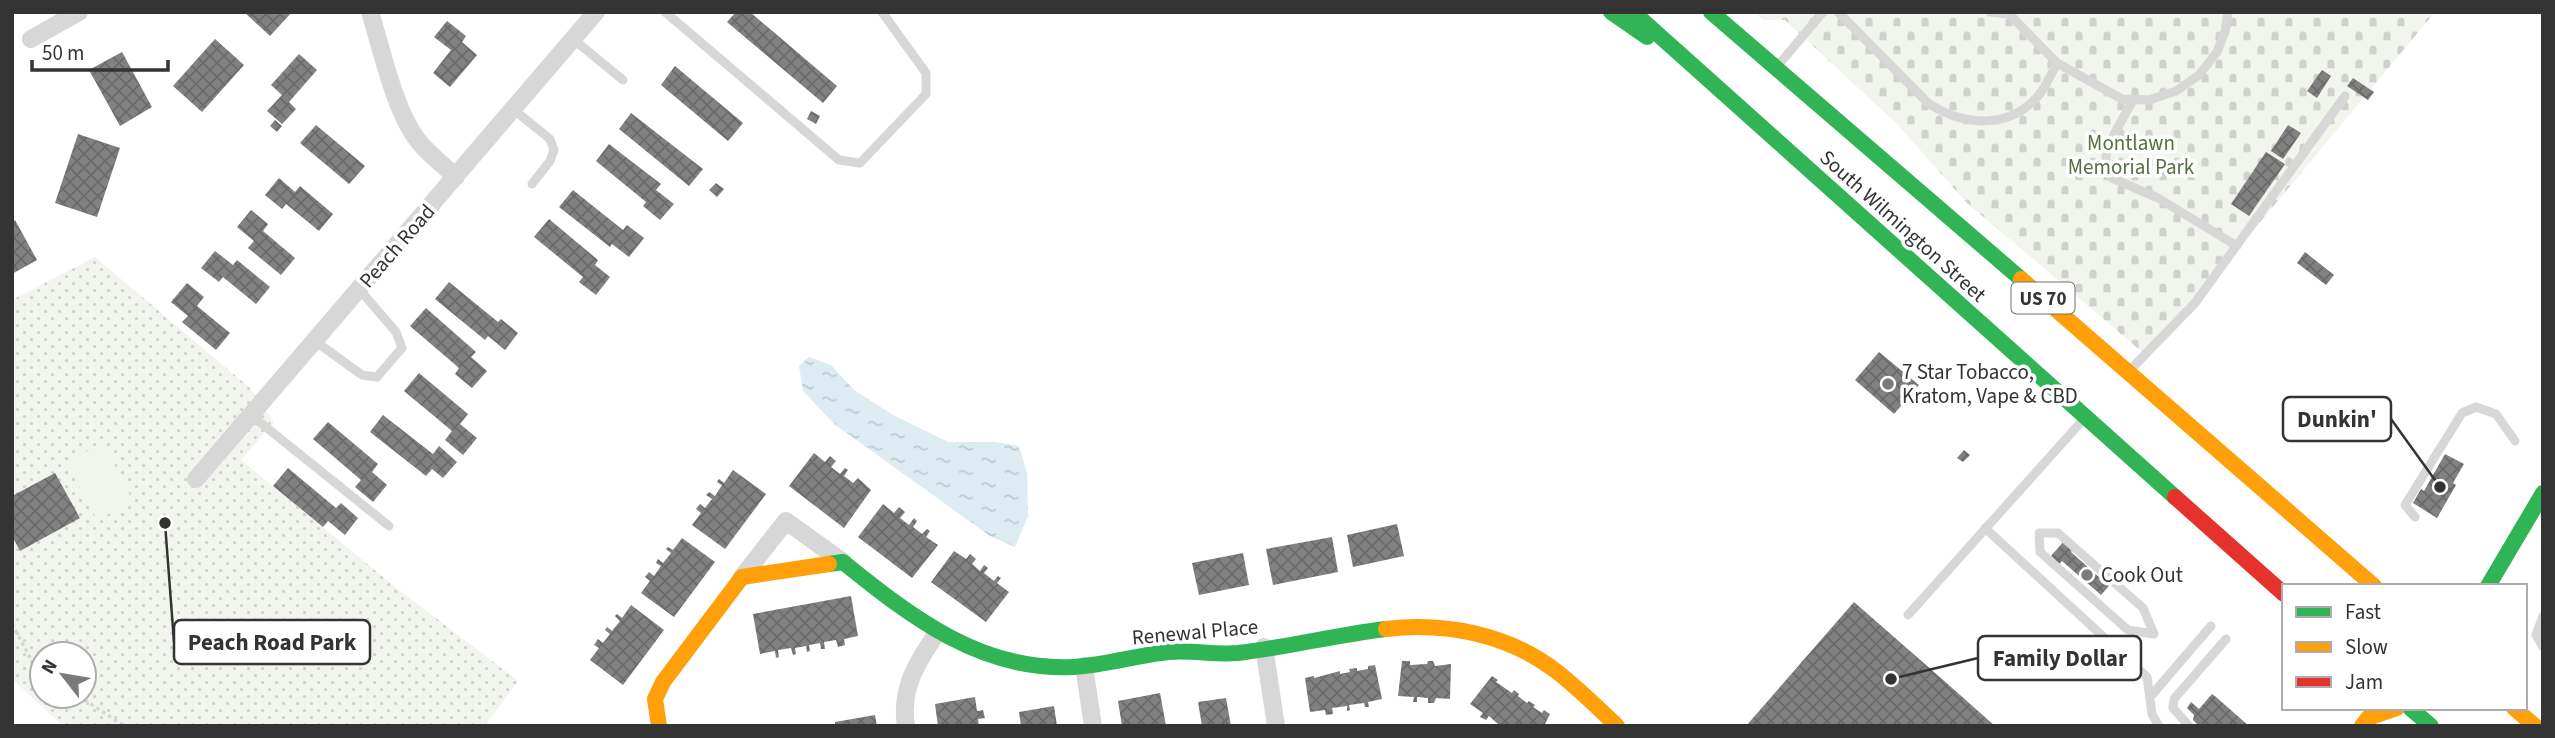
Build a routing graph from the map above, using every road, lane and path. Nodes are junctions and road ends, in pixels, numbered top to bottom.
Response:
1 (79, 12) edge
2 (370, 12) edge
3 (596, 12) edge
4 (666, 12) edge
5 (882, 12) edge
6 (1611, 12) edge
7 (1633, 12) edge
8 (1711, 12) edge
9 (1823, 12) edge
10 (1838, 12) edge
11 (1990, 12) edge
12 (2228, 12) edge
13 (2008, 13) edge
14 (573, 39) junction
15 (31, 40) dead end
16 (2057, 63) junction
17 (1777, 67) junction
18 (1699, 72) junction
19 (623, 80) dead end
20 (2345, 96) dead end
21 (2133, 100) junction
22 (514, 110) junction
23 (456, 177) junction
24 (532, 184) dead end
25 (2237, 246) junction
26 (359, 289) junction
27 (315, 341) junction
28 (2128, 372) junction
29 (251, 415) junction
30 (2086, 417) junction
31 (2515, 441) dead end
32 (197, 479) dead end
33 (2543, 493) edge
34 (2416, 517) dead end
35 (389, 526) dead end
36 (1986, 528) junction
37 (2039, 533) joint
38 (843, 562) junction
39 (742, 578) junction
40 (2372, 584) edge
41 (2489, 584) edge
42 (2282, 592) edge
43 (1908, 615) dead end
44 (2543, 616) edge
45 (12, 624) edge
46 (2211, 626) dead end
47 (937, 633) junction
48 (2226, 639) dead end
49 (2543, 647) edge
50 (1264, 648) junction
51 (28, 654) edge
52 (1084, 666) junction
53 (2150, 697) junction
54 (98, 709) edge
55 (2392, 710) edge
56 (2407, 710) edge
57 (2411, 710) edge
58 (2516, 710) edge
59 (124, 726) edge
60 (659, 726) edge
61 (906, 726) edge
62 (1093, 726) edge
63 (1276, 726) edge
64 (1617, 726) edge
65 (2159, 726) edge
66 (2189, 726) edge
67 (2362, 726) edge
68 (2400, 726) edge
69 (2431, 726) edge
70 (2535, 726) edge

1 - 15 street
2 - 23 street
3 - 14 street, Peach Road
4 - 5 lane
6 - 18 main road, South Wilmington Street
7 - 18 main road, US 70
8 - 17 main road, South Wilmington Street / US 70
9 - 17 lane
10 - 16 lane
11 - 13 lane
12 - 21 lane
13 - 16 lane
14 - 19 lane
14 - 22 street, Peach Road
16 - 21 lane
17 - 28 main road, South Wilmington Street / US 70
18 - 30 main road, South Wilmington Street / US 70
20 - 25 lane
21 - 25 lane
22 - 23 street, Peach Road
22 - 24 lane
23 - 26 street, Peach Road
25 - 28 lane
26 - 27 street, Peach Road
26 - 27 lane
27 - 29 street, Peach Road
28 - 40 main road, South Wilmington Street / US 70
29 - 32 street, Peach Road
29 - 35 lane
30 - 36 lane
30 - 42 main road, South Wilmington Street / US 70
31 - 34 lane
33 - 41 main road
36 - 43 lane
36 - 53 lane
37 - 37 lane
38 - 39 main road
38 - 39 street
38 - 47 main road, Renewal Place
39 - 60 main road
44 - 49 lane
45 - 51 path
46 - 53 lane
47 - 52 main road, Renewal Place
47 - 61 street
48 - 66 lane
50 - 52 main road, Renewal Place
50 - 63 street
50 - 64 main road, Renewal Place
52 - 62 street
53 - 65 lane
54 - 59 path
55 - 67 main road
56 - 68 main road
57 - 69 main road
58 - 70 main road

